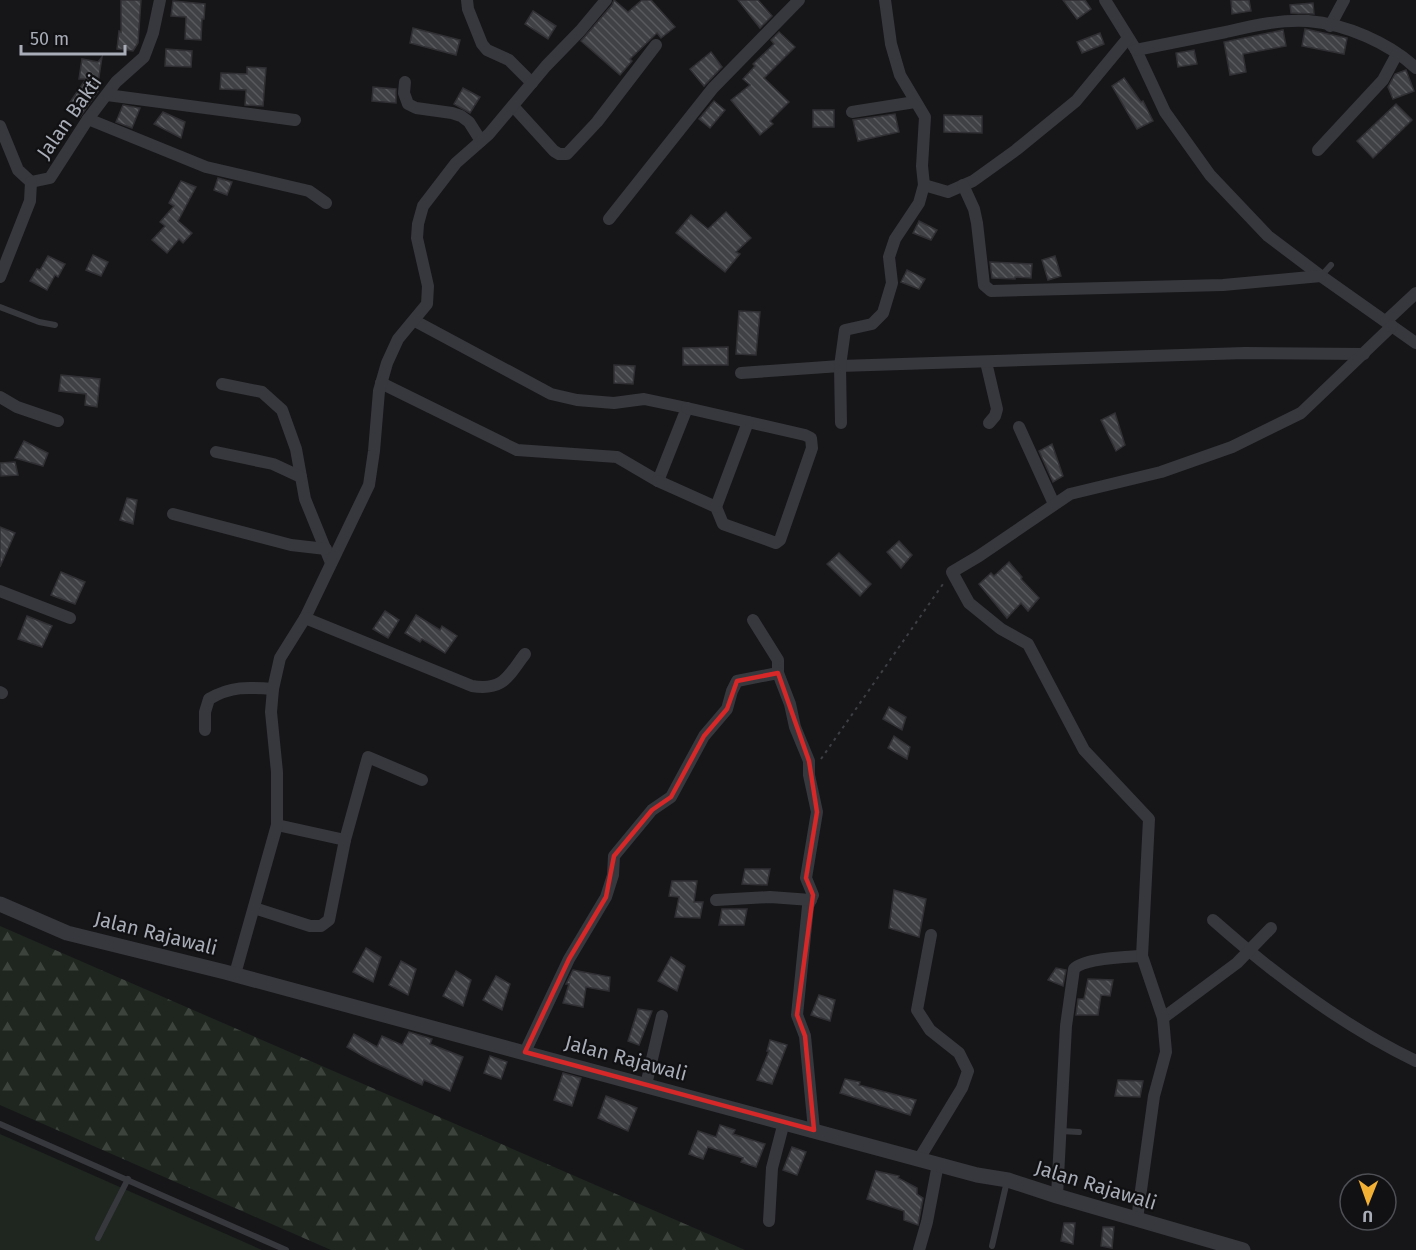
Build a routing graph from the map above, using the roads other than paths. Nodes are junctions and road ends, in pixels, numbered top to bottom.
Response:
1 (160, 0) edge
2 (467, 0) edge
3 (606, 0) edge
4 (799, 0) edge
5 (885, 0) edge
6 (1105, 0) edge
7 (1344, 0) edge
8 (1330, 26) junction
9 (1128, 38) junction
10 (656, 45) dead end
11 (1136, 50) junction
12 (1397, 54) junction
13 (1416, 69) edge
14 (405, 82) dead end
15 (532, 83) junction
16 (107, 95) junction
17 (915, 102) junction
18 (513, 105) junction
19 (852, 112) dead end
20 (88, 119) junction
21 (295, 120) dead end
22 (0, 126) edge
23 (481, 141) junction
24 (1318, 150) dead end
25 (31, 182) junction
26 (924, 185) junction
27 (963, 185) junction
28 (326, 203) dead end
29 (609, 219) dead end
30 (1331, 264) dead end
31 (1321, 276) junction
32 (0, 277) edge
33 (1416, 293) edge
34 (0, 307) edge
35 (415, 321) junction
36 (1389, 323) junction
37 (55, 325) dead end
38 (1416, 344) edge
39 (1364, 354) junction
40 (986, 362) junction
41 (840, 366) junction
42 (741, 373) dead end
43 (381, 383) junction
44 (222, 384) dead end
45 (0, 397) edge
46 (687, 408) junction
47 (58, 421) dead end
48 (748, 422) junction
49 (842, 423) dead end
50 (988, 423) dead end
51 (1019, 427) dead end
52 (216, 452) dead end
53 (301, 477) junction
54 (658, 480) junction
55 (1054, 504) junction
56 (716, 507) junction
57 (174, 514) dead end
58 (326, 549) junction
59 (331, 563) junction
60 (0, 591) edge
61 (70, 618) dead end
62 (305, 618) junction
63 (753, 620) dead end
64 (525, 654) dead end
65 (778, 673) junction
66 (273, 689) junction
67 (205, 730) dead end
68 (422, 780) dead end
69 (277, 825) junction
70 (345, 840) junction
71 (716, 900) dead end
72 (811, 900) junction
73 (0, 904) edge
74 (254, 908) junction
75 (1213, 920) dead end
76 (1271, 928) dead end
77 (931, 935) dead end
78 (1249, 952) junction
79 (1142, 956) junction
80 (235, 974) junction
81 (662, 1016) dead end
82 (1163, 1018) junction
83 (525, 1052) junction
84 (1416, 1061) edge
85 (646, 1085) junction
86 (784, 1122) junction
87 (0, 1124) edge
88 (814, 1130) junction
89 (1061, 1131) junction
90 (1079, 1132) dead end
91 (919, 1159) junction
92 (938, 1164) junction
93 (128, 1179) junction
94 (1008, 1180) junction
95 (1057, 1196) junction
96 (1137, 1219) junction
97 (769, 1221) dead end
98 (98, 1238) dead end
99 (992, 1246) dead end
100 (286, 1250) edge
101 (919, 1250) edge
102 (1243, 1250) edge

1 - 16 street, Jalan Bakti
2 - 15 street
3 - 15 street
4 - 29 street
5 - 17 street
6 - 9 street
7 - 8 street
8 - 11 street
8 - 12 street
9 - 11 street
9 - 27 street
10 - 18 street
11 - 31 street
12 - 13 street
12 - 24 street
14 - 23 street
15 - 18 street
16 - 20 street, Jalan Bakti
16 - 21 street
17 - 19 street
17 - 26 street
18 - 23 street
20 - 25 street, Jalan Bakti
20 - 28 street
22 - 25 street
23 - 35 street
25 - 32 street
26 - 27 street
26 - 41 street
27 - 31 street
30 - 31 lane
31 - 36 street
33 - 36 street
34 - 37 lane
35 - 43 street
35 - 46 street
36 - 38 street
36 - 39 street
39 - 40 street
39 - 55 street
40 - 41 street
40 - 50 street
41 - 42 street
41 - 49 street
43 - 54 street
43 - 59 street
44 - 53 street
45 - 47 street
46 - 48 street
46 - 54 street
48 - 56 street
48 - 56 street
51 - 55 street
52 - 53 street
53 - 58 street
54 - 56 street
55 - 79 street
57 - 58 street
58 - 59 street
59 - 62 street
60 - 61 street
62 - 64 street
62 - 66 street
63 - 65 street
65 - 72 street
65 - 83 street
66 - 67 street
66 - 69 street
68 - 70 street
69 - 70 street
69 - 74 street
70 - 74 street
71 - 72 street
72 - 88 street
73 - 80 street, Jalan Rajawali
74 - 80 street
75 - 78 street
76 - 78 street
77 - 91 street
78 - 82 street
78 - 84 street
79 - 82 street
79 - 89 street
80 - 83 street, Jalan Rajawali
81 - 85 street
82 - 96 street
83 - 85 street, Jalan Rajawali
85 - 86 street, Jalan Rajawali
86 - 88 street, Jalan Rajawali
86 - 97 street
87 - 93 lane
88 - 91 street, Jalan Rajawali
89 - 90 lane
89 - 95 street
91 - 92 street, Jalan Rajawali
92 - 94 street, Jalan Rajawali
92 - 101 street
93 - 98 lane
93 - 100 lane
94 - 95 street, Jalan Rajawali
94 - 99 lane
95 - 96 street, Jalan Rajawali
96 - 102 street, Jalan Rajawali

